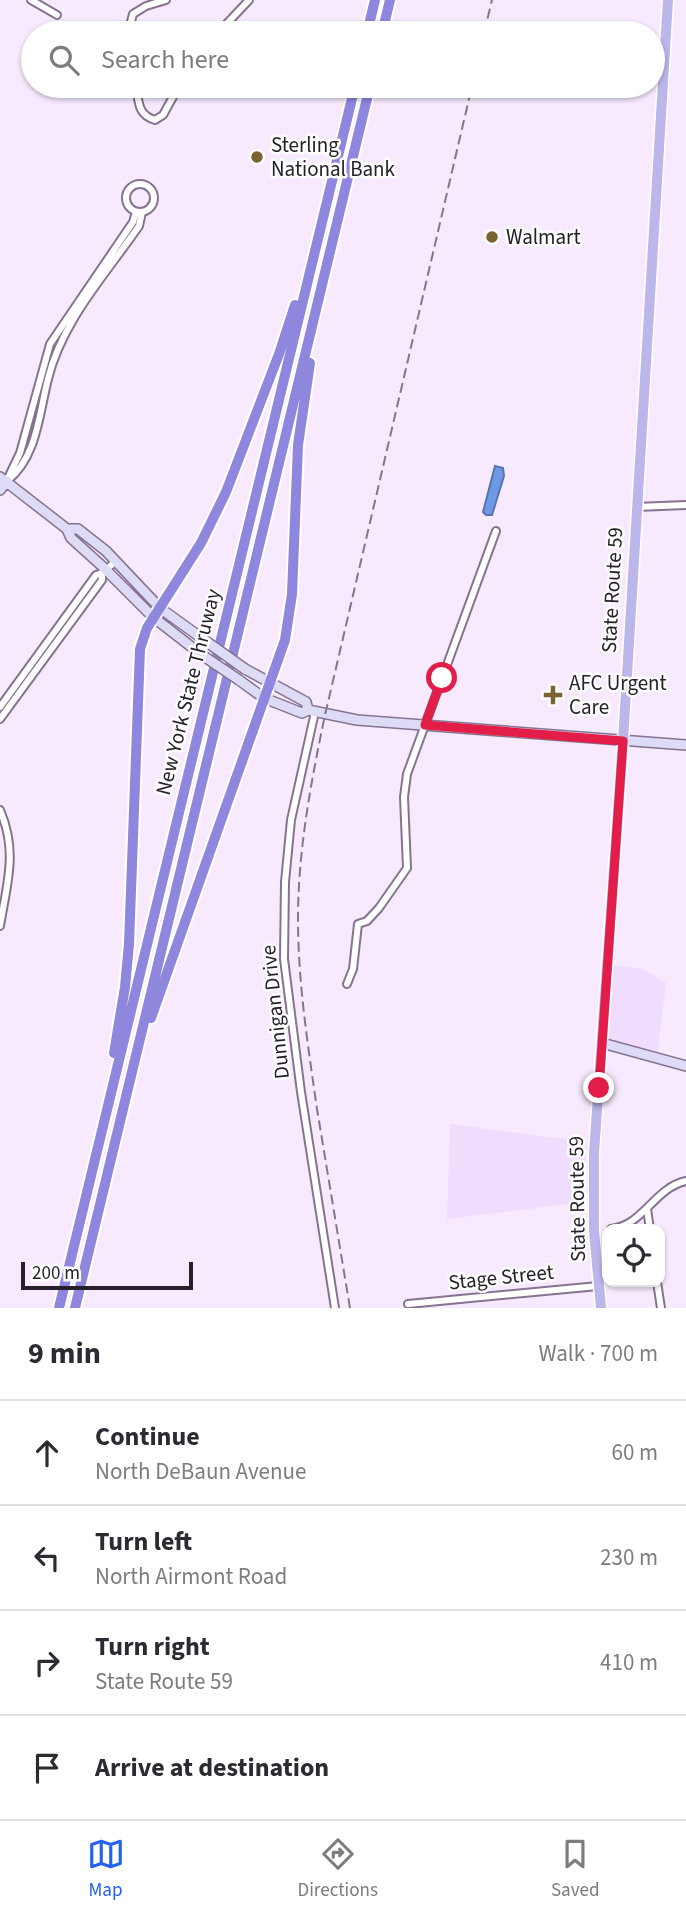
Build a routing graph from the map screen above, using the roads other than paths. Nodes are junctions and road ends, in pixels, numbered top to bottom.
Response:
1 (31, 0) edge
2 (166, 0) edge
3 (249, 0) edge
4 (375, 0) edge
5 (390, 0) edge
6 (668, 0) edge
7 (152, 2) edge
8 (57, 15) dead end
9 (131, 21) edge
10 (229, 21) edge
11 (370, 21) edge
12 (385, 21) edge
13 (665, 48) edge
14 (138, 98) edge
15 (171, 98) edge
16 (352, 98) edge
17 (367, 98) edge
18 (662, 98) edge
19 (325, 208) junction
20 (139, 212) junction
21 (339, 212) junction
22 (3, 479) edge
23 (0, 490) edge
24 (686, 505) edge
25 (636, 507) junction
26 (67, 529) junction
27 (496, 531) dead end
28 (115, 562) junction
29 (104, 572) junction
30 (156, 613) junction
31 (270, 684) junction
32 (264, 698) junction
33 (0, 707) edge
34 (312, 711) junction
35 (0, 719) edge
36 (425, 725) junction
37 (623, 741) junction
38 (686, 745) edge
39 (0, 810) edge
40 (0, 926) edge
41 (346, 984) dead end
42 (602, 1043) junction
43 (686, 1066) edge
44 (124, 1104) junction
45 (686, 1181) edge
46 (90, 1183) junction
47 (647, 1209) junction
48 (629, 1224) edge
49 (649, 1224) edge
50 (602, 1230) edge
51 (594, 1231) junction
52 (598, 1286) junction
53 (658, 1287) edge
54 (408, 1304) dead end
55 (59, 1308) edge
56 (75, 1308) edge
57 (335, 1308) edge
58 (601, 1308) edge
59 (661, 1308) edge

1 - 8 street
2 - 7 street
3 - 10 street
4 - 11 highway
5 - 12 highway
6 - 13 main road, State Route 59
7 - 9 street
14 - 15 street
16 - 19 highway, New York State Thruway
17 - 21 highway, New York State Thruway
18 - 25 main road, State Route 59
19 - 30 highway
19 - 46 highway, New York State Thruway
20 - 20 street
20 - 22 street
21 - 31 highway
21 - 44 highway, New York State Thruway
22 - 23 street
22 - 26 street
24 - 25 street
25 - 37 main road, State Route 59
26 - 28 street
26 - 29 street
27 - 36 street
28 - 29 street
28 - 30 street
29 - 30 street
29 - 33 street
29 - 35 street
30 - 31 street, bridge
30 - 32 street, bridge
30 - 46 highway
31 - 32 highway
31 - 34 street
32 - 34 street
32 - 44 highway
34 - 36 street
34 - 57 street, Dunnigan Drive
36 - 37 street
36 - 41 street
37 - 38 street
37 - 42 main road, State Route 59
39 - 40 street
42 - 43 street
42 - 51 main road, State Route 59
44 - 56 highway, New York State Thruway
45 - 47 street
46 - 55 highway, New York State Thruway
47 - 48 street
47 - 49 street
50 - 51 street
51 - 52 main road, State Route 59
52 - 54 street, Stage Street
52 - 58 main road, State Route 59
53 - 59 street

